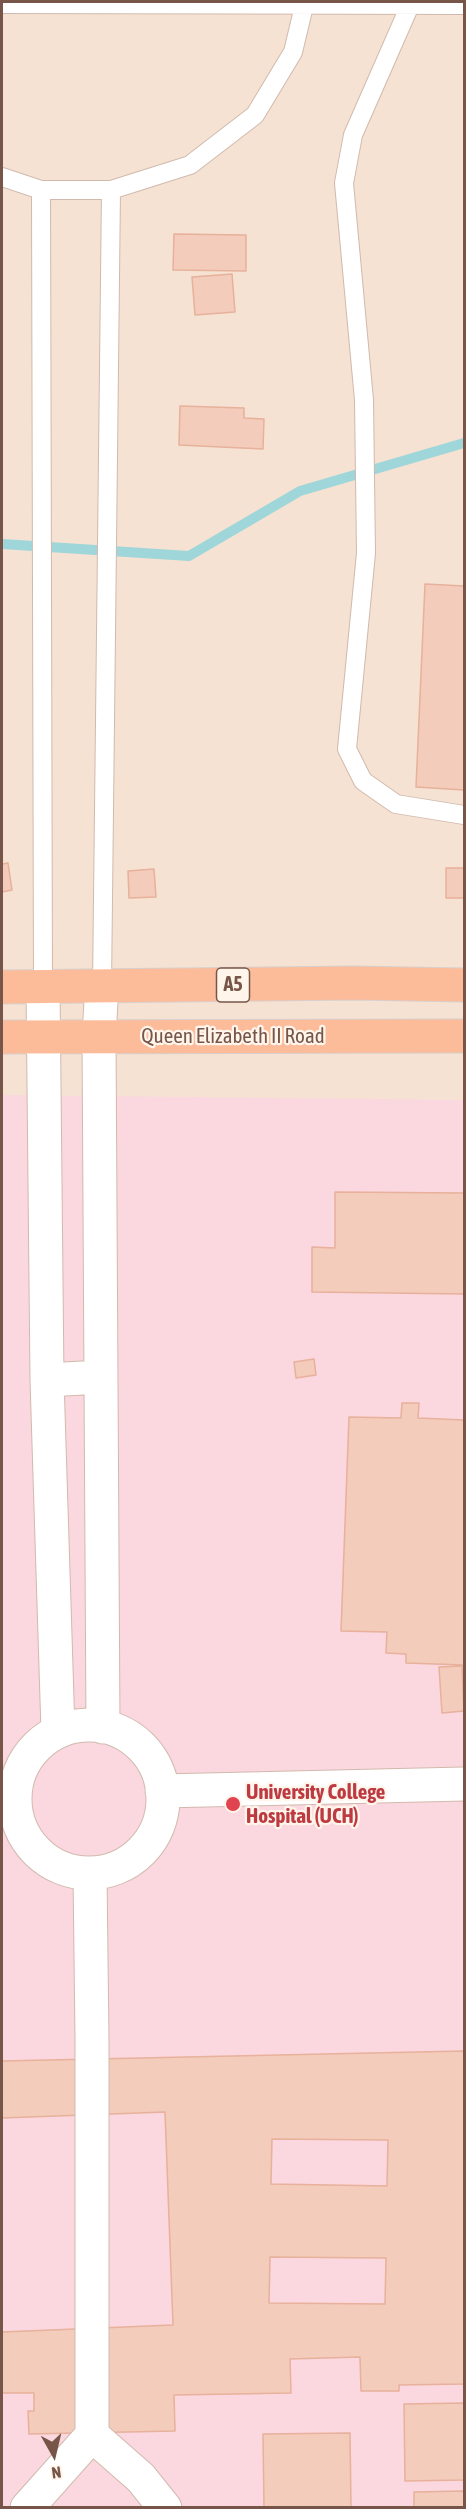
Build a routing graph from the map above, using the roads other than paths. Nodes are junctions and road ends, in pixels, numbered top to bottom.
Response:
1 (305, 3) edge
2 (411, 3) junction
3 (2, 4) edge
4 (465, 4) edge
5 (2, 177) edge
6 (41, 190) junction
7 (111, 190) junction
8 (465, 815) edge
9 (465, 985) edge
10 (43, 986) junction
11 (102, 986) junction
12 (2, 987) edge
13 (99, 1035) junction
14 (44, 1036) junction
15 (465, 1036) edge
16 (2, 1037) edge
17 (101, 1377) junction
18 (47, 1380) junction
19 (104, 1727) junction
20 (58, 1731) junction
21 (465, 1784) edge
22 (162, 1791) junction
23 (7, 1797) edge
24 (90, 1873) junction
25 (92, 2435) junction
26 (27, 2508) edge
27 (165, 2508) edge

1 - 2 lane
1 - 3 lane
1 - 7 lane
2 - 4 lane
2 - 8 lane
5 - 6 lane
6 - 7 lane
6 - 10 lane
7 - 11 lane
9 - 11 highway, A5
10 - 11 highway, A5
10 - 12 highway, A5
10 - 14 street
11 - 13 street
13 - 14 highway, Queen Elizabeth II Road
13 - 15 highway, Queen Elizabeth II Road
13 - 17 street
14 - 16 highway, Queen Elizabeth II Road
14 - 18 street
17 - 18 street
17 - 19 street
18 - 20 street
19 - 20 street
19 - 22 street
20 - 23 street
21 - 22 street
22 - 24 street
23 - 24 street
24 - 25 street
25 - 26 street
25 - 27 street

